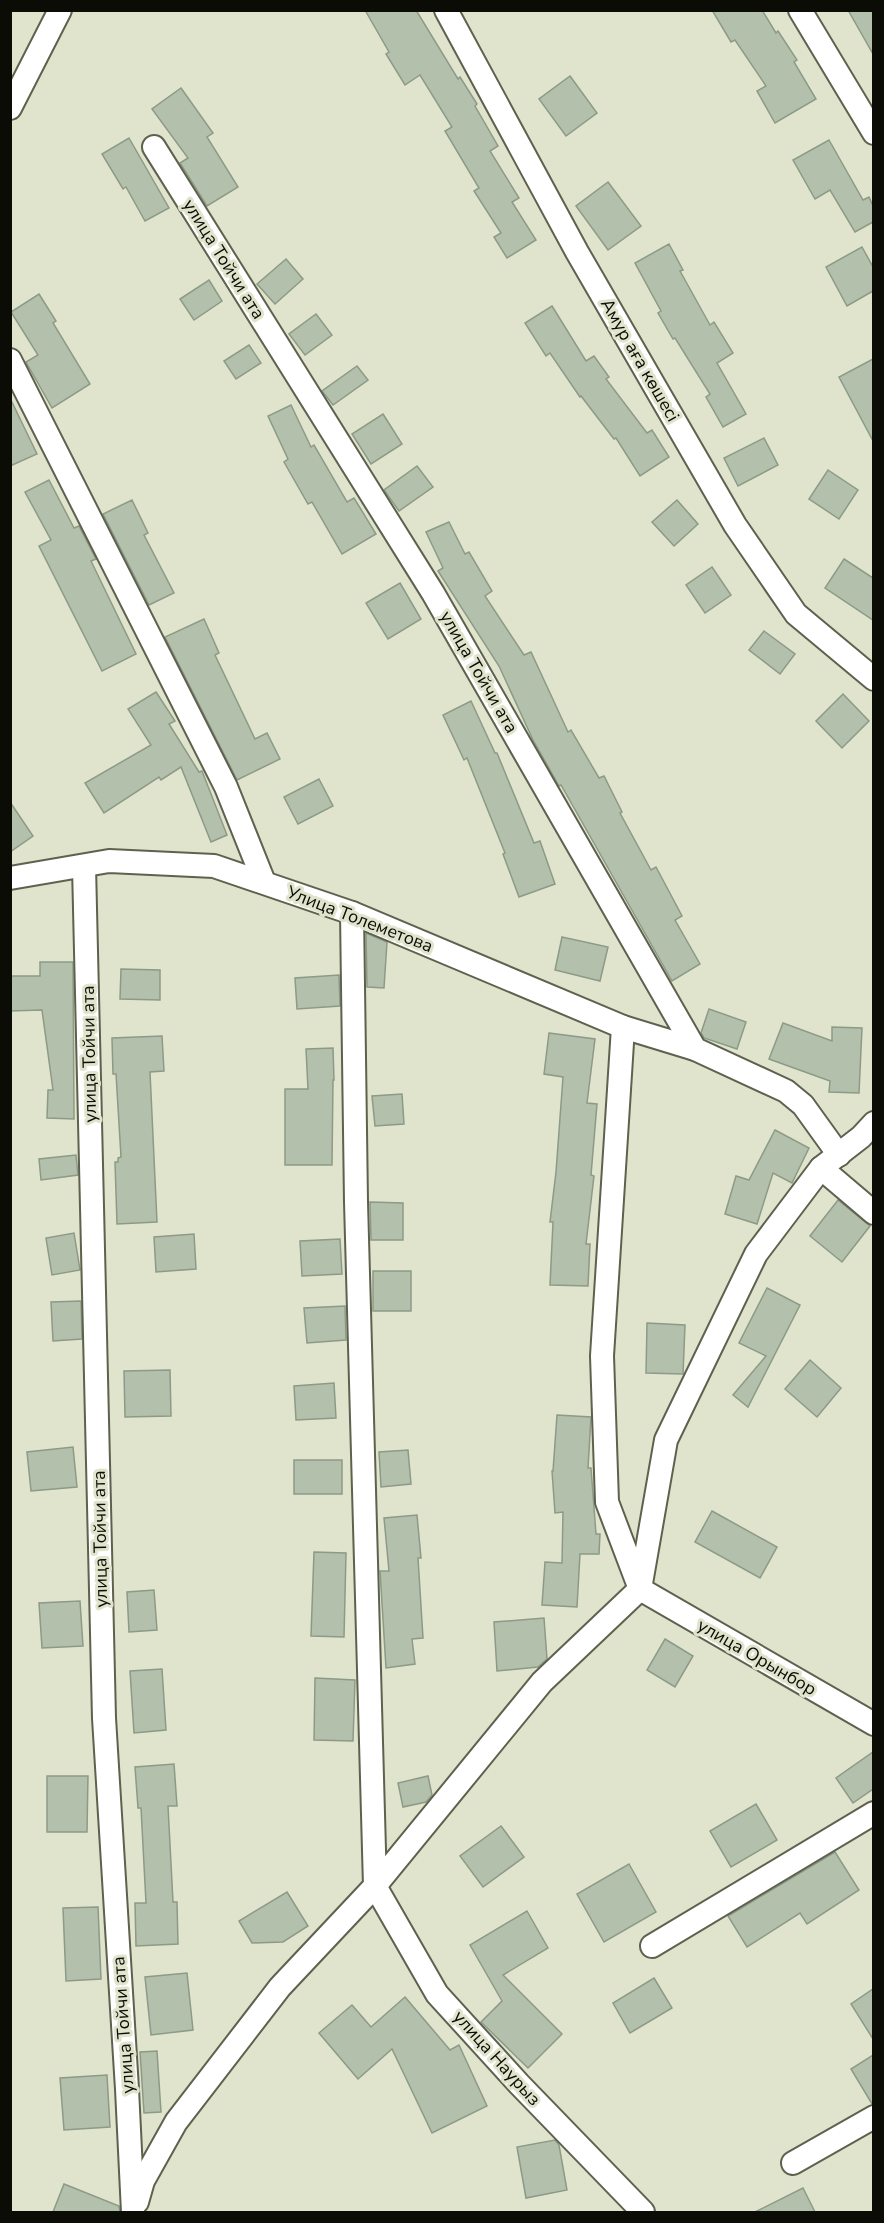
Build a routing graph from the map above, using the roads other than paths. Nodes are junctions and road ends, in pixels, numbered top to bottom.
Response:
1 (60, 10) edge
2 (446, 10) edge
3 (800, 10) edge
4 (10, 108) edge
5 (873, 133) edge
6 (154, 147) dead end
7 (10, 360) edge
8 (873, 679) edge
9 (84, 866) junction
10 (10, 878) edge
11 (264, 882) junction
12 (352, 913) junction
13 (623, 1027) junction
14 (695, 1049) junction
15 (873, 1123) edge
16 (830, 1161) junction
17 (873, 1213) edge
18 (640, 1589) junction
19 (873, 1724) edge
20 (873, 1813) edge
21 (375, 1886) junction
22 (652, 1946) dead end
23 (873, 2116) edge
24 (793, 2163) dead end
25 (133, 2212) edge
26 (643, 2212) edge

1 - 4 street
2 - 8 street, Амур аға көшесі
3 - 5 street
6 - 14 street, улица Тойчи ата
7 - 11 street
9 - 10 street, Улица Толеметова
9 - 11 street, Улица Толеметова
9 - 25 street, улица Тойчи ата
11 - 12 street, Улица Толеметова
12 - 13 street, Улица Толеметова
12 - 21 street
13 - 14 street, Улица Толеметова
13 - 18 street
14 - 16 street
15 - 16 street
16 - 17 street
16 - 18 street
18 - 19 street, улица Орынбор
18 - 21 street
20 - 22 street
21 - 25 street
21 - 26 street, улица Наурыз
23 - 24 street

